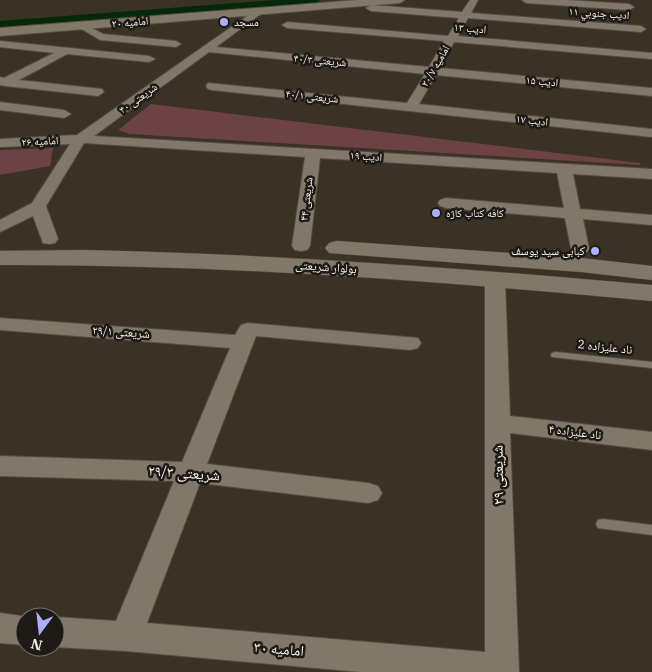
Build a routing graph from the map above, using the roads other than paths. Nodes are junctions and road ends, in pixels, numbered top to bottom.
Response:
1 (275, 0) edge
2 (400, 0) edge
3 (474, 0) edge
4 (526, 0) edge
5 (630, 7) dead end
6 (371, 8) dead end
7 (260, 11) junction
8 (465, 16) junction
9 (83, 26) junction
10 (287, 26) dead end
11 (641, 29) dead end
12 (0, 32) edge
13 (451, 39) junction
14 (0, 44) edge
15 (176, 44) dead end
16 (206, 49) junction
17 (65, 51) junction
18 (652, 56) edge
19 (149, 59) dead end
20 (433, 71) junction
21 (2, 82) edge
22 (212, 86) dead end
23 (98, 92) dead end
24 (652, 92) edge
25 (0, 106) edge
26 (412, 107) junction
27 (64, 114) dead end
28 (652, 133) edge
29 (80, 139) junction
30 (0, 143) edge
31 (313, 153) junction
32 (564, 168) junction
33 (652, 174) edge
34 (446, 203) dead end
35 (38, 206) junction
36 (575, 214) junction
37 (652, 220) edge
38 (0, 227) edge
39 (49, 239) junction
40 (0, 240) edge
41 (301, 246) junction
42 (580, 249) dead end
43 (0, 258) edge
44 (652, 273) edge
45 (495, 279) junction
46 (652, 293) edge
47 (0, 324) edge
48 (245, 335) junction
49 (410, 343) dead end
50 (556, 355) dead end
51 (652, 365) edge
52 (497, 423) junction
53 (652, 441) edge
54 (0, 466) edge
55 (191, 472) junction
56 (368, 493) dead end
57 (603, 524) dead end
58 (652, 530) edge
59 (0, 628) edge
60 (15, 629) edge
61 (65, 633) edge
62 (126, 636) junction
63 (502, 671) edge

1 - 7 street
2 - 7 street, امامیه ۲۰
3 - 8 street, امامیه ۲۰/۷
4 - 5 street
6 - 8 street, ادیب جنوبي ١١
7 - 9 street, امامیه ۲۰
7 - 16 street, شریعتی ۴۰
8 - 11 street, ادیب جنوبي ١١
8 - 13 street, امامیه ۲۰/۷
9 - 12 street, امامیه ۲۰
9 - 15 street
10 - 13 street, ادیب ۱۳
13 - 18 street, ادیب ۱۳
13 - 20 street, امامیه ۲۰/۷
14 - 17 street
16 - 20 street, شریعتی ۴۰/۳
16 - 29 street, شریعتی ۴۰
17 - 19 street
17 - 21 street
20 - 24 street, ادیب ۱۵
20 - 26 street, امامیه ۲۰/۷
21 - 23 street
22 - 26 street, شریعتی ۴۰/۱
25 - 27 street
26 - 28 street, ادیب ۱۷
29 - 30 street, امامیه ۲۶
29 - 31 street, ادیب ۱۹
29 - 35 street, شریعتی ۴۰
31 - 32 street, ادیب ۱۹
31 - 41 street, شریعتی ۴۴
32 - 33 street, ادیب ۱۹
32 - 36 street
34 - 36 street
35 - 38 street, شریعتی ۴۰
35 - 39 street
36 - 37 street
36 - 42 street
39 - 40 main road, بولوار شریعتی
39 - 41 main road, بولوار شریعتی
41 - 44 main road, بولوار شریعتی
43 - 45 main road, بولوار شریعتی
45 - 46 main road, بولوار شریعتی
45 - 52 street, شریعتی ۲۹
47 - 48 street, شریعتی ۲۹/۱
48 - 49 street, شریعتی ۲۹/۱
48 - 55 street
50 - 51 lane, ناد علیزاده 2
52 - 53 street, ناد علیزاده ۴
52 - 63 street, شریعتی ۲۹
54 - 55 street, شریعتی ۲۹/۳
55 - 56 street, شریعتی ۲۹/۳
55 - 62 street
57 - 58 lane
59 - 60 street
61 - 62 street, امامیه ۳۰
62 - 63 street, امامیه ۳۰

